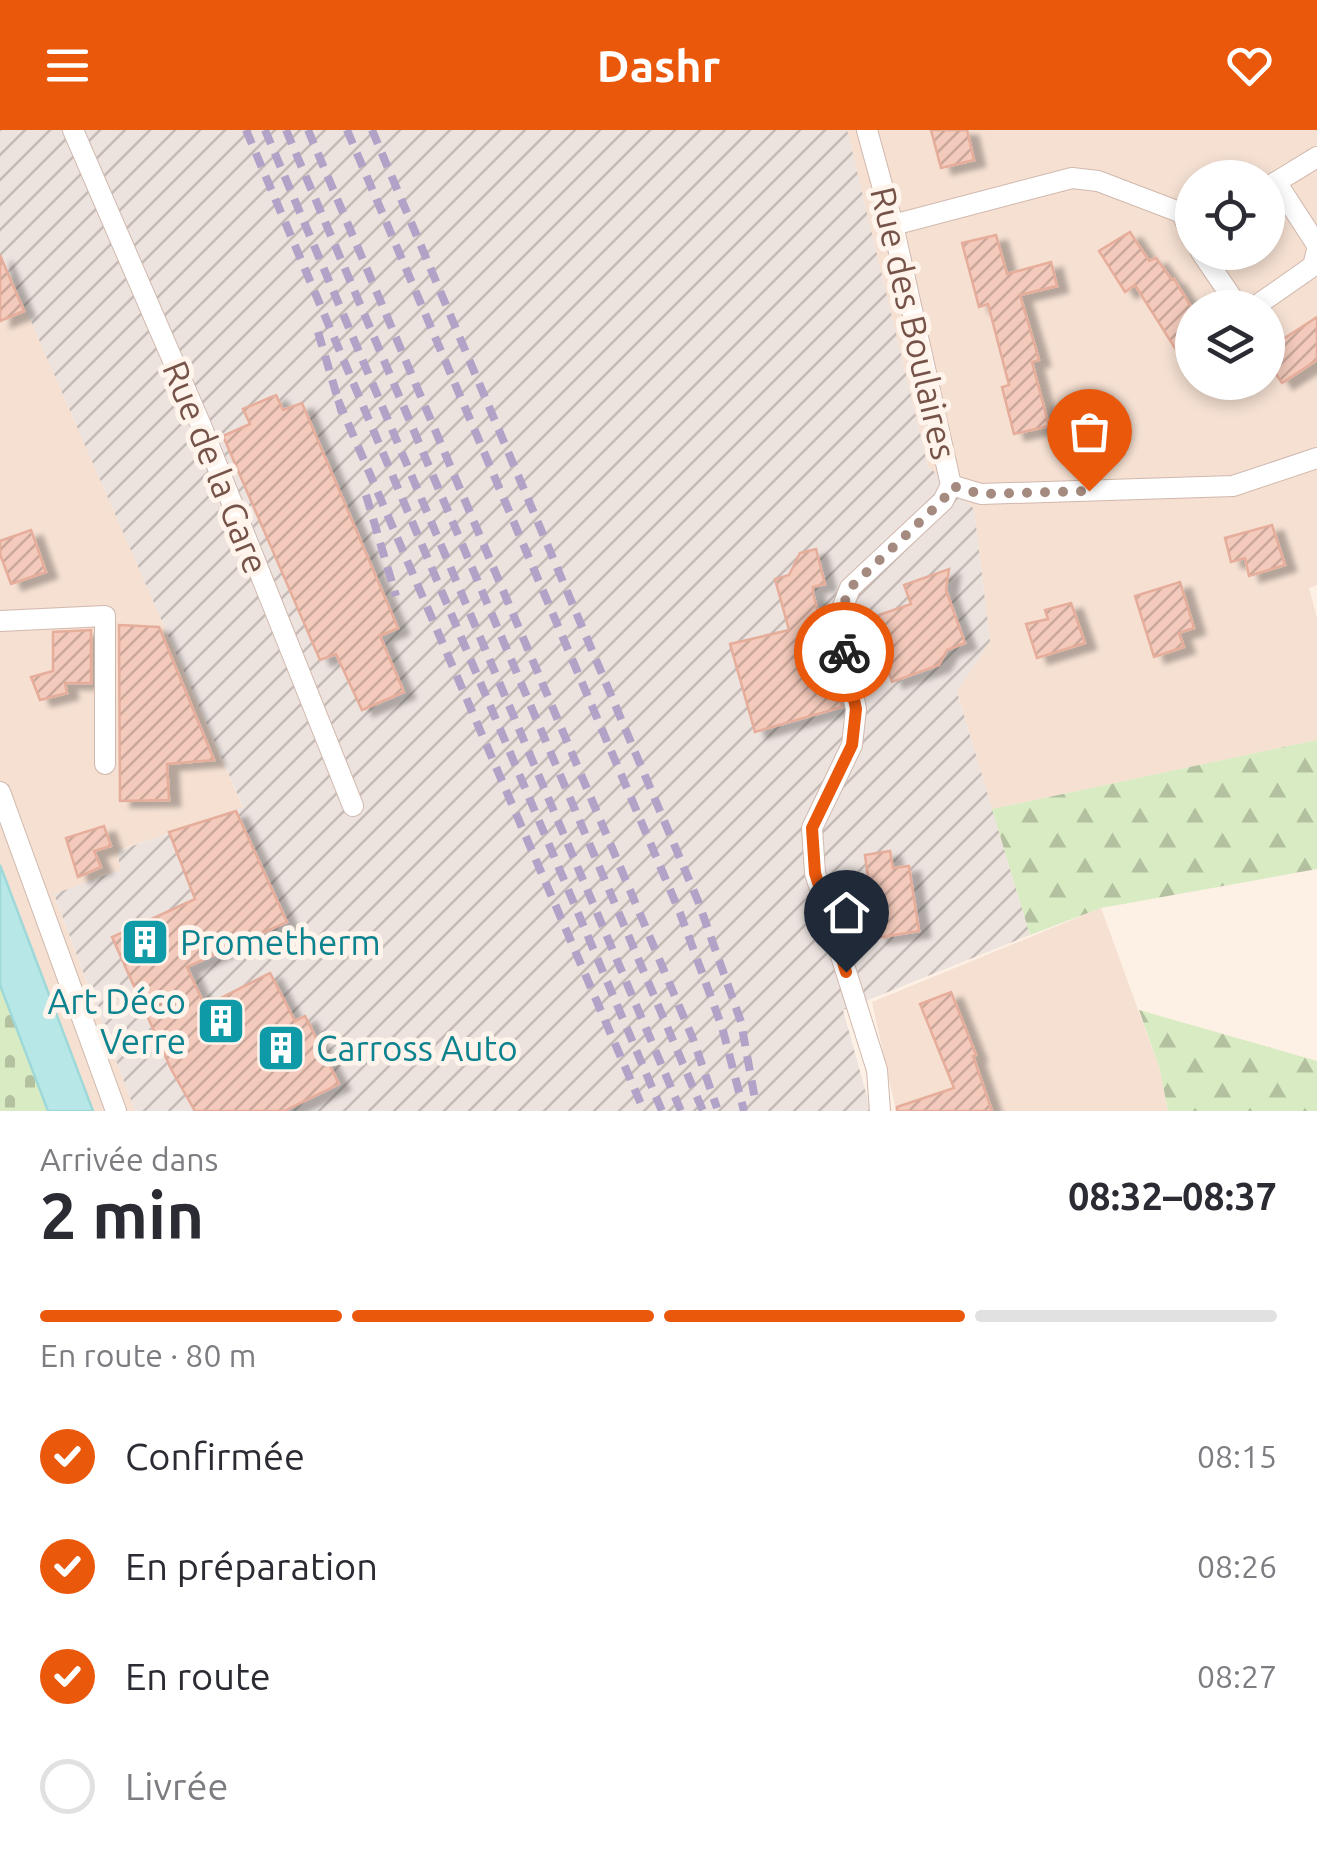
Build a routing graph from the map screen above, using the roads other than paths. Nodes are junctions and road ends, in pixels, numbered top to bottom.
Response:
1 (73, 130) edge
2 (866, 130) edge
3 (1317, 157) edge
4 (1285, 176) edge
5 (1285, 202) edge
6 (1175, 209) edge
7 (893, 225) junction
8 (1317, 247) edge
9 (1277, 290) edge
10 (1317, 458) edge
11 (952, 486) junction
12 (0, 621) edge
13 (105, 764) dead end
14 (0, 792) edge
15 (353, 806) dead end
16 (116, 1111) edge
17 (880, 1111) edge

1 - 15 street, Rue de la Gare
2 - 7 street, Rue des Boulaires
3 - 4 street
5 - 8 street
6 - 7 street
7 - 11 street, Rue des Boulaires
8 - 9 street
10 - 11 street
11 - 17 street, Rue des Boulaires
12 - 13 street
14 - 16 street

